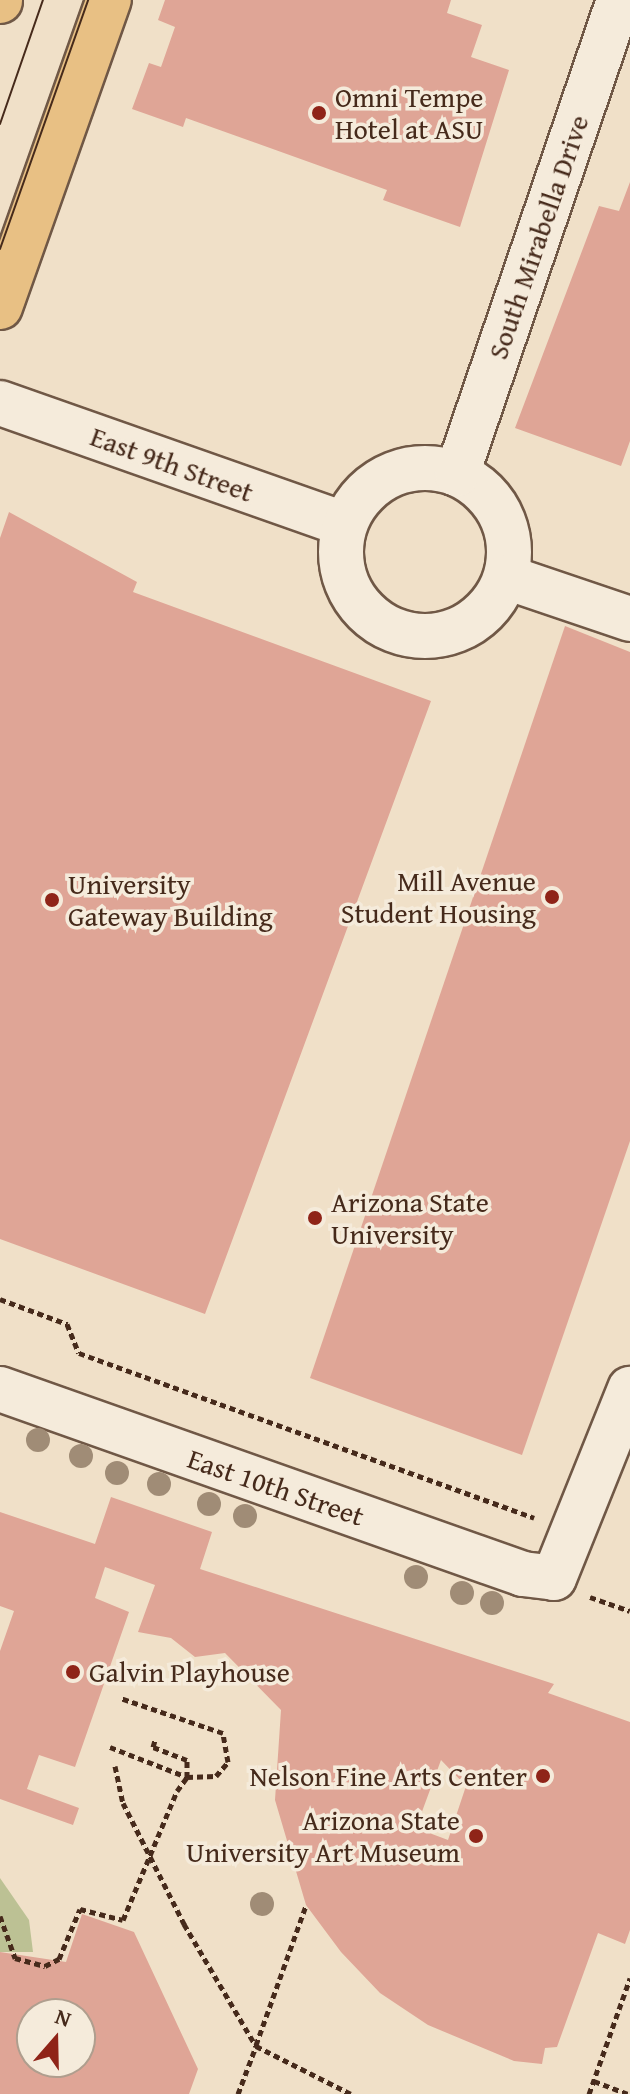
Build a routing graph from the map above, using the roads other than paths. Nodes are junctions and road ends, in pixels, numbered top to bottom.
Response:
1 (109, 0) edge
2 (619, 0) edge
3 (0, 307) edge
4 (0, 403) edge
5 (457, 474) junction
6 (344, 524) junction
7 (506, 577) junction
8 (630, 619) edge
9 (0, 1389) edge
10 (630, 1389) edge

1 - 3 main road
2 - 5 street, South Mirabella Drive
4 - 6 street, East 9th Street
5 - 6 street
5 - 7 street
6 - 7 street
7 - 8 street
9 - 10 street, East 10th Street

